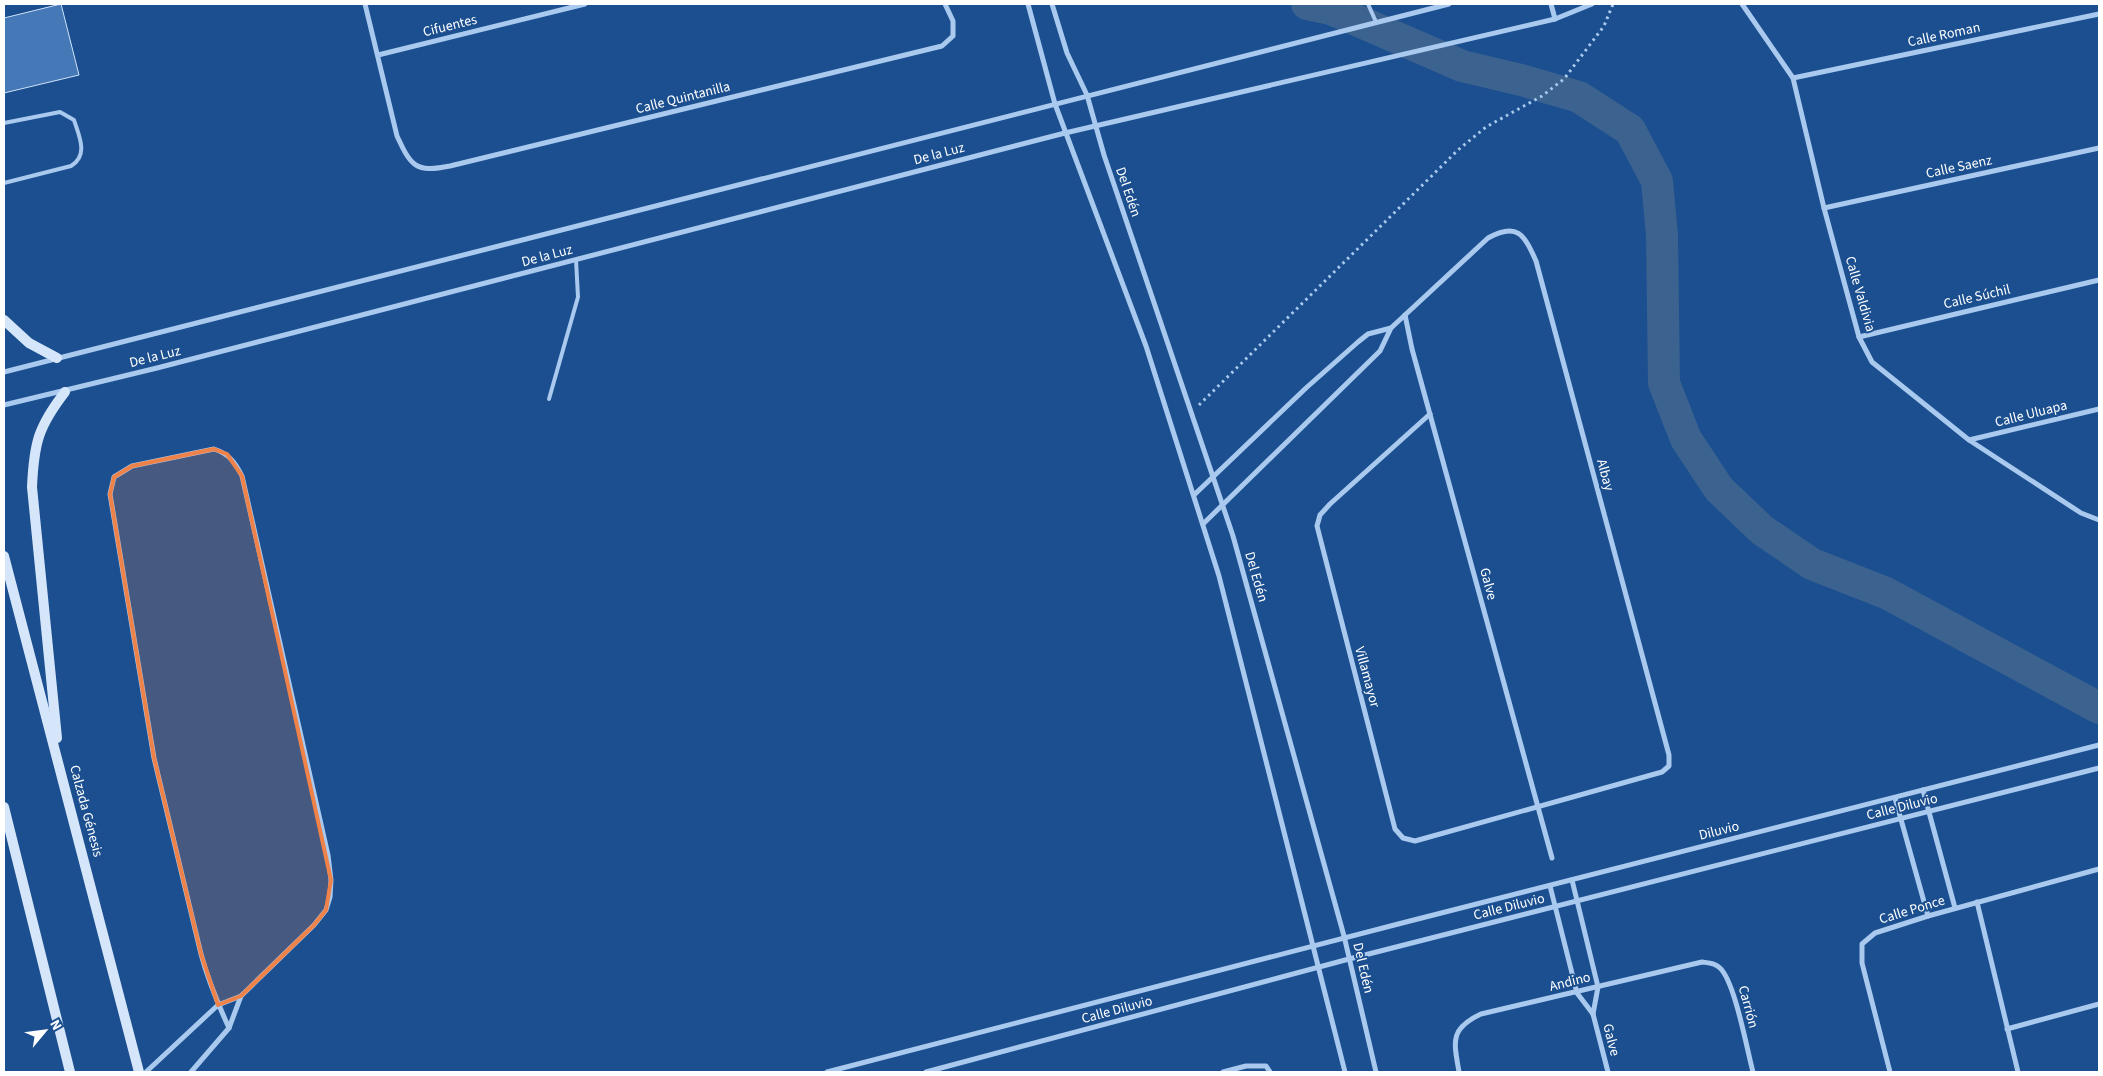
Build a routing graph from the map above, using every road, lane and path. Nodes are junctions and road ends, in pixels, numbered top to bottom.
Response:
1 (365, 4) edge
2 (585, 4) edge
3 (945, 4) edge
4 (1028, 4) edge
5 (1052, 4) edge
6 (1368, 4) edge
7 (1449, 4) edge
8 (1551, 4) edge
9 (1592, 4) edge
10 (1613, 4) edge
11 (1742, 4) edge
12 (2099, 14) edge
13 (1555, 19) junction
14 (1376, 22) junction
15 (378, 55) junction
16 (1793, 78) junction
17 (1087, 95) junction
18 (1055, 104) junction
19 (4, 123) edge
20 (1096, 126) junction
21 (1065, 133) junction
22 (2099, 148) edge
23 (4, 183) edge
24 (1824, 208) junction
25 (576, 260) junction
26 (2099, 280) edge
27 (1405, 315) junction
28 (4, 320) edge
29 (1391, 328) junction
30 (1859, 337) junction
31 (57, 358) junction
32 (4, 372) edge
33 (65, 392) junction
34 (549, 399) dead end
35 (4, 405) edge
36 (2099, 409) edge
37 (1192, 412) junction
38 (1430, 414) junction
39 (1969, 440) junction
40 (1213, 476) junction
41 (1194, 495) junction
42 (1222, 505) junction
43 (2099, 520) edge
44 (1203, 524) junction
45 (4, 556) edge
46 (2099, 745) edge
47 (60, 766) junction
48 (2099, 768) edge
49 (1923, 790) junction
50 (1895, 798) junction
51 (1550, 803) joint
52 (4, 807) edge
53 (1538, 807) junction
54 (1929, 812) junction
55 (1901, 818) junction
56 (1552, 858) dead end
57 (2099, 869) edge
58 (1572, 880) junction
59 (1550, 886) junction
60 (1577, 902) junction
61 (1977, 902) junction
62 (1555, 907) junction
63 (1955, 908) junction
64 (1928, 916) junction
65 (1344, 936) junction
66 (1313, 946) junction
67 (1349, 959) junction
68 (1702, 962) joint
69 (1317, 968) junction
70 (1598, 987) junction
71 (1577, 993) junction
72 (241, 996) junction
73 (2099, 1004) edge
74 (218, 1005) junction
75 (1593, 1014) junction
76 (229, 1028) junction
77 (2008, 1029) junction
78 (70, 1072) edge
79 (139, 1072) edge
80 (146, 1072) edge
81 (190, 1072) edge
82 (827, 1072) edge
83 (926, 1072) edge
84 (1223, 1072) edge
85 (1270, 1072) edge
86 (1345, 1072) edge
87 (1376, 1072) edge
88 (1459, 1072) edge
89 (1608, 1072) edge
90 (1753, 1072) edge
91 (1890, 1072) edge
92 (2018, 1072) edge

1 - 15 street
2 - 15 street, Cifuentes
3 - 15 street, Calle Quintanilla
4 - 18 street
5 - 17 street, Del Edén
6 - 14 lane
7 - 14 street, De la Luz
8 - 13 street
9 - 13 street, De la Luz
10 - 37 path
11 - 16 street, Calle Valdivia
12 - 16 street, Calle Roman
13 - 20 street, De la Luz
14 - 17 street, De la Luz
16 - 24 street, Calle Valdivia
17 - 18 street, De la Luz
17 - 20 street, Del Edén
18 - 21 street
18 - 31 street, De la Luz
19 - 23 lane
20 - 21 street, De la Luz
20 - 37 street, Del Edén
21 - 25 street, De la Luz
21 - 41 street
22 - 24 street, Calle Saenz
24 - 30 street, Calle Valdivia
25 - 33 street, De la Luz
25 - 34 lane
26 - 30 street, Calle Súchil
27 - 29 street, Albay
27 - 38 street, Galve
27 - 51 street, Albay
28 - 31 street
29 - 40 street, Albay
29 - 42 street, Albay
30 - 39 street, Calle Valdivia
31 - 32 street, De la Luz
33 - 35 street, De la Luz
33 - 47 street
36 - 39 street, Calle Uluapa
37 - 40 street, Del Edén
38 - 53 street, Galve
38 - 53 street, Villamayor
39 - 43 street, Calle Valdivia
40 - 41 street, Albay
40 - 42 street, Del Edén
41 - 44 street
42 - 44 street, Albay
42 - 65 street, Del Edén
44 - 66 street
45 - 47 street, Calzada Génesis
46 - 49 street, Diluvio
47 - 79 street, Calzada Génesis
48 - 54 street, Calle Diluvio
49 - 50 street, Diluvio
49 - 54 street
50 - 55 street
50 - 58 street, Diluvio
51 - 53 street, Villamayor
52 - 78 street
53 - 56 street, Galve
54 - 55 street, Calle Diluvio
54 - 63 street
55 - 60 street, Calle Diluvio
55 - 64 street
57 - 61 street, Calle Ponce
58 - 59 street, Diluvio
58 - 60 street
59 - 62 street
59 - 65 street, Diluvio
60 - 62 street, Calle Diluvio
60 - 70 street
61 - 63 street, Calle Ponce
61 - 77 street
62 - 67 street, Calle Diluvio
62 - 71 street
63 - 64 street, Calle Ponce
64 - 91 street, Calle Ponce
65 - 66 street, Diluvio
65 - 67 street, Del Edén
66 - 69 street
66 - 82 street, Diluvio
67 - 69 street, Calle Diluvio
67 - 87 street, Del Edén
68 - 70 street, Andino
68 - 90 street, Carrión
69 - 83 street, Calle Diluvio
69 - 86 street
70 - 71 street, Andino
70 - 75 street
71 - 75 street
71 - 88 street, Andino
72 - 74 street
72 - 74 street
72 - 76 street
73 - 77 street
74 - 76 street
74 - 80 street
75 - 89 street, Galve
76 - 81 street
77 - 92 street
84 - 85 street

